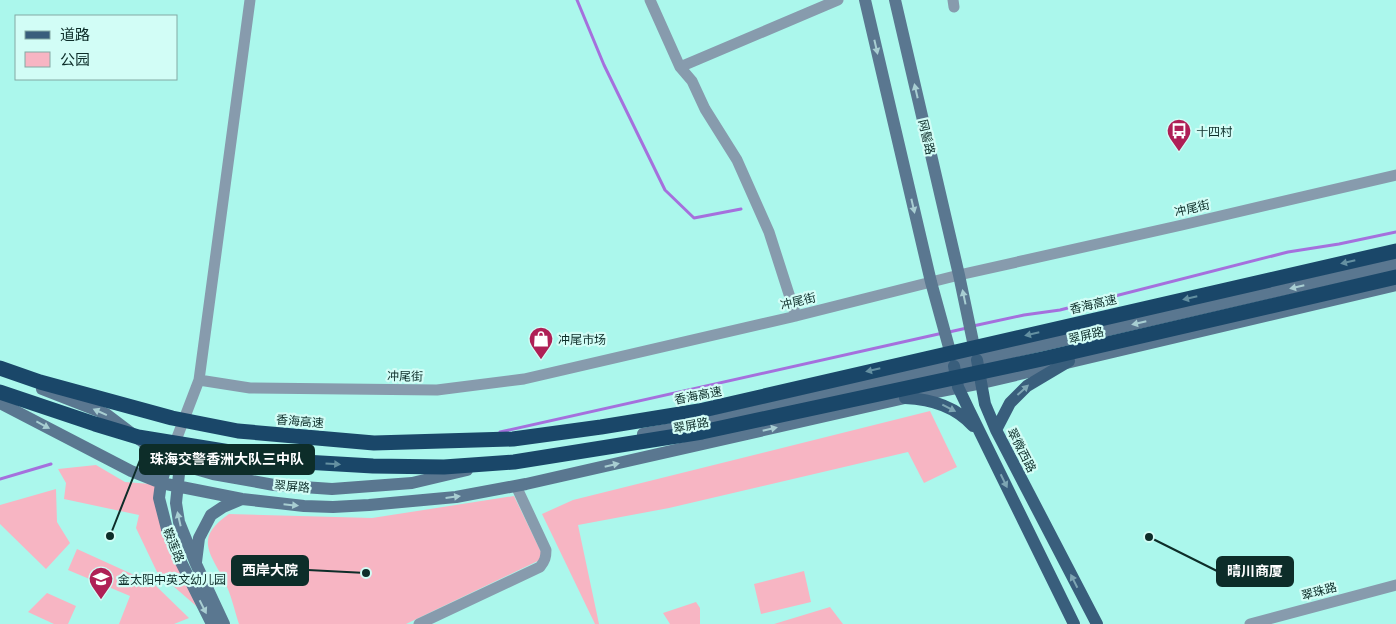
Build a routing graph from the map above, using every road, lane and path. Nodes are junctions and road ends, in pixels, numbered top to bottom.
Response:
1 (250, 0) edge
2 (650, 0) edge
3 (838, 0) edge
4 (864, 0) edge
5 (895, 0) edge
6 (680, 67) junction
7 (1396, 175) edge
8 (1396, 251) edge
9 (1396, 264) edge
10 (959, 275) junction
11 (1396, 276) edge
12 (931, 282) junction
13 (1396, 285) edge
14 (796, 316) junction
15 (977, 360) junction
16 (1069, 361) junction
17 (954, 366) junction
18 (0, 368) edge
19 (0, 372) edge
20 (199, 380) junction
21 (982, 383) junction
22 (958, 388) junction
23 (0, 392) edge
24 (905, 398) junction
25 (0, 403) edge
26 (996, 430) junction
27 (982, 438) junction
28 (174, 463) junction
29 (161, 483) junction
30 (178, 486) junction
31 (516, 486) junction
32 (332, 489) junction
33 (242, 499) junction
34 (333, 507) junction
35 (196, 564) junction
36 (1396, 584) edge
37 (212, 624) edge
38 (224, 624) edge
39 (419, 624) edge
40 (1074, 624) edge
41 (1097, 624) edge
42 (1250, 624) edge

1 - 20 street
2 - 6 street
3 - 6 street
4 -> 12 main road
10 -> 5 main road, 网髻路
6 - 14 street
7 - 10 street, 冲尾街
8 -> 18 highway, 香海高速
9 -> 15 main road, 翠屏路
10 - 12 street, 冲尾街
15 -> 10 main road, 翠微西路
23 -> 11 highway
12 - 14 street, 冲尾街
12 - 17 main road
13 - 16 main road, 翠屏路
14 - 20 street, 冲尾街
15 - 17 main road, 翠屏路
15 - 21 main road, 翠微西路
16 - 21 main road, 翠屏路
26 -> 16 main road
17 - 22 main road
17 - 32 main road, 翠屏路
28 -> 19 main road, 翠屏路
20 - 28 street
21 - 22 main road, 翠屏路
21 - 26 main road, 翠微西路
22 - 24 main road, 翠屏路
22 - 27 main road
24 -> 27 main road
31 -> 24 main road, 翠屏路
25 -> 29 main road, 翠屏路
41 -> 26 main road, 翠微西路
27 -> 40 main road
28 - 29 main road, 鞍莲路
28 - 30 main road, 鞍莲路
28 - 32 main road, 翠屏路
29 - 30 main road, 翠屏路
29 -> 37 main road, 鞍莲路
30 - 33 main road, 翠屏路
35 -> 30 main road, 鞍莲路
34 -> 31 main road, 翠屏路
31 - 39 street
32 - 34 main road
33 -> 34 main road, 翠屏路
33 - 35 main road
35 - 38 main road, 鞍莲路
36 - 42 street, 翠珠路

